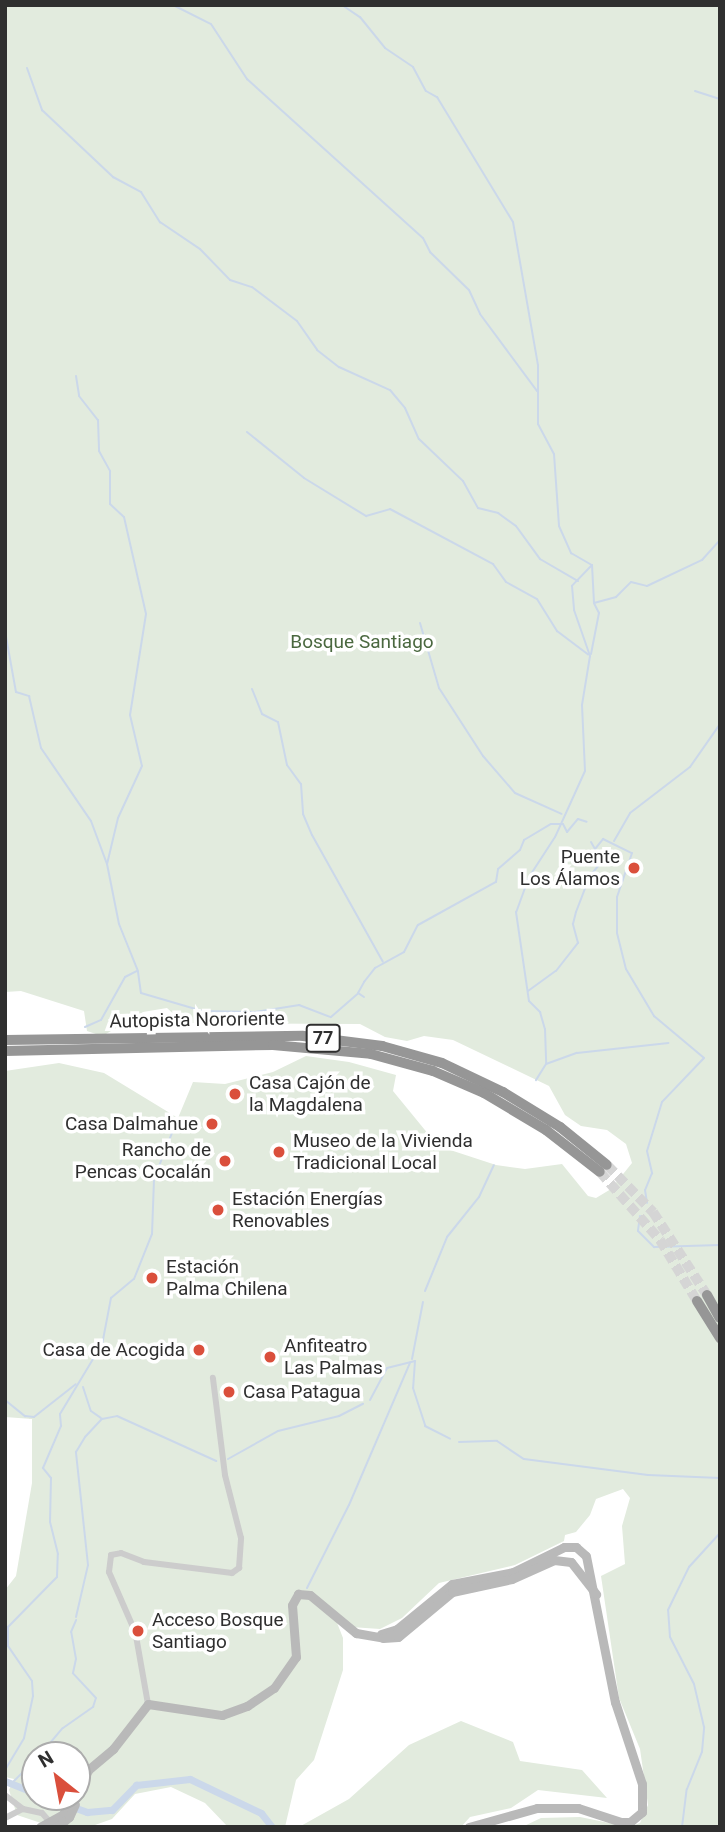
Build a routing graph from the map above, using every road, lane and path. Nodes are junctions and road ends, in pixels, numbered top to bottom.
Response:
1 (5, 1040) edge
2 (5, 1051) edge
3 (702, 1298) tunnel mouth
4 (716, 1319) edge
5 (720, 1338) edge
6 (213, 1378) dead end
7 (576, 1547) junction
8 (571, 1562) junction
9 (596, 1594) junction
10 (133, 1627) dead end
11 (370, 1635) junction
12 (136, 1636) dead end
13 (148, 1704) junction
14 (91, 1767) edge
15 (5, 1796) edge
16 (21, 1808) edge
17 (21, 1810) edge
18 (32, 1811) edge
19 (68, 1811) edge
20 (66, 1816) junction
21 (5, 1818) edge
22 (44, 1824) edge
23 (57, 1827) edge
24 (468, 1827) edge

1 - 2 highway, Autopista Nororiente / 77
3 - 4 highway
4 - 5 highway
6 - 10 street
7 - 8 street
7 - 9 street
7 - 11 street
8 - 9 street
8 - 11 street
9 - 24 street
11 - 13 street
12 - 13 street
13 - 14 street
15 - 16 street
17 - 21 street
18 - 22 street
19 - 20 street
20 - 22 street
20 - 23 street

